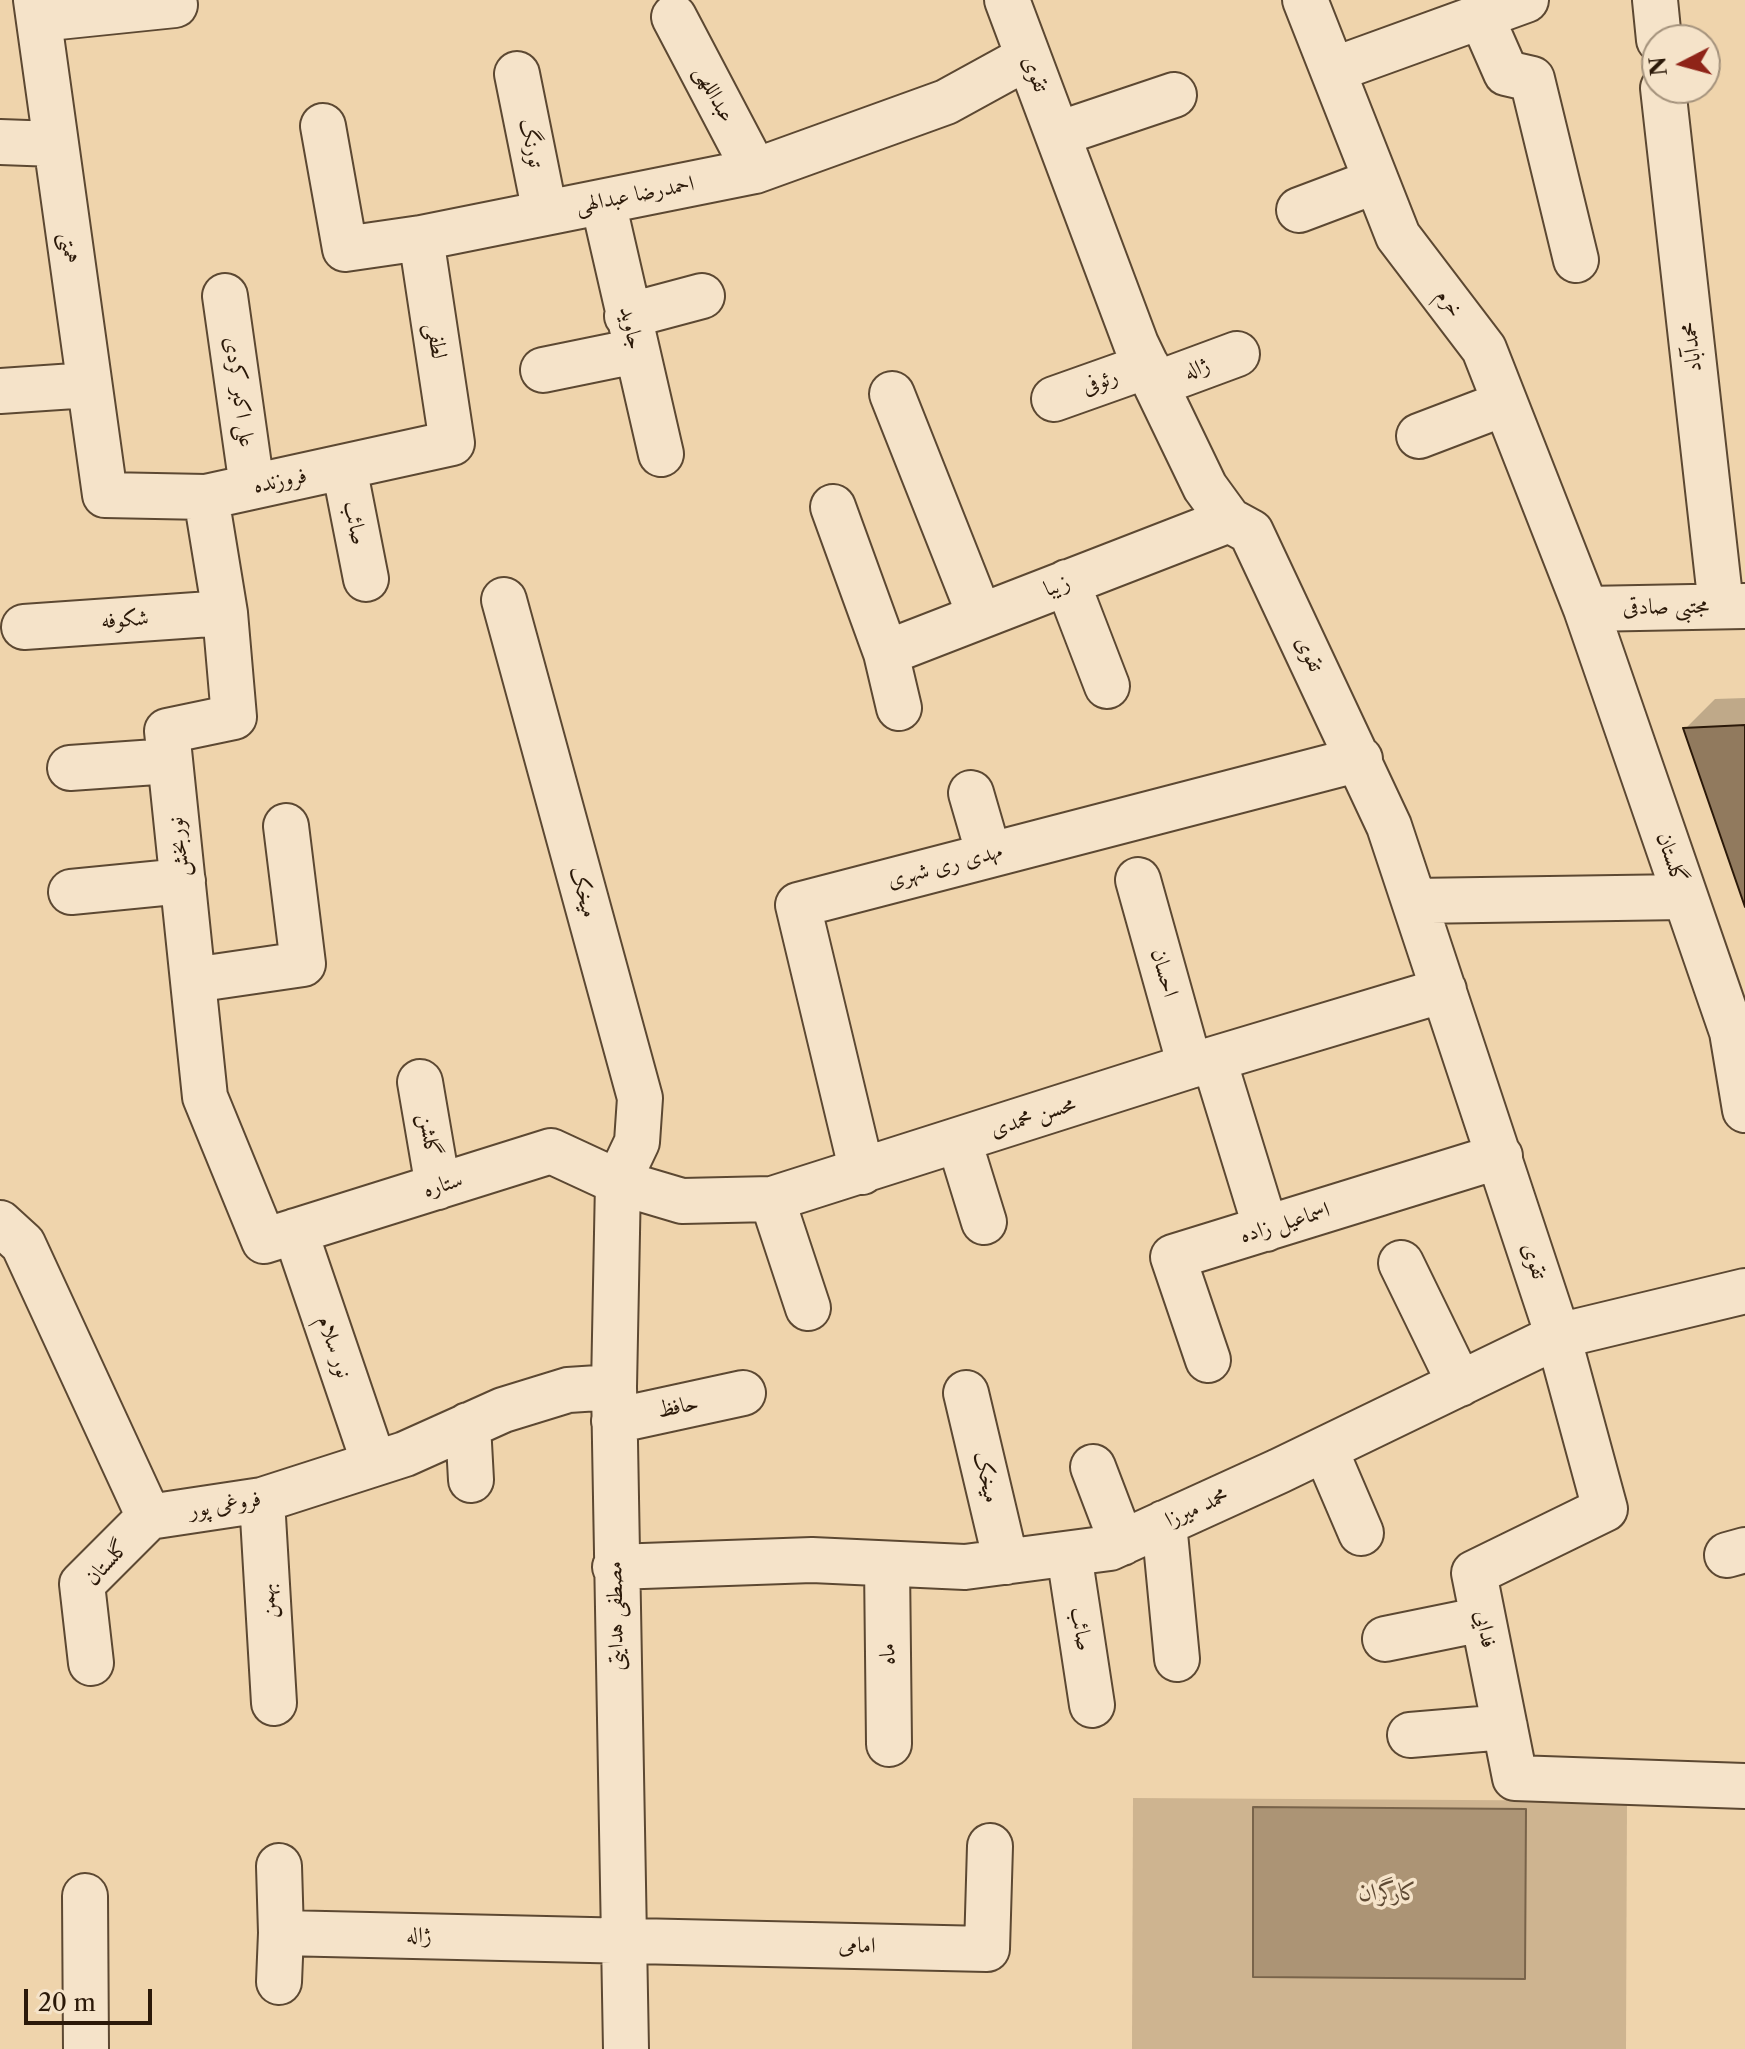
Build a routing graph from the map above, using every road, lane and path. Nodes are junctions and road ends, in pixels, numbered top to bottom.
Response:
1 (1007, 0) edge
2 (1305, 0) edge
3 (1526, 0) edge
4 (1655, 0) edge
5 (175, 5) dead end
6 (37, 10) edge
7 (1481, 16) junction
8 (674, 17) dead end
9 (1657, 24) edge
10 (1028, 57) junction
11 (1333, 70) junction
12 (517, 74) dead end
13 (1174, 95) dead end
14 (1665, 104) edge
15 (323, 126) dead end
16 (1058, 134) junction
17 (0, 142) edge
18 (55, 144) junction
19 (755, 171) junction
20 (1376, 181) junction
21 (603, 202) junction
22 (1299, 210) dead end
23 (545, 213) junction
24 (421, 238) junction
25 (1576, 260) dead end
26 (225, 296) dead end
27 (702, 296) dead end
28 (632, 334) junction
29 (1237, 354) dead end
30 (543, 370) dead end
31 (1152, 375) junction
32 (89, 385) junction
33 (0, 391) edge
34 (892, 394) dead end
35 (1054, 399) dead end
36 (1503, 404) junction
37 (1419, 436) dead end
38 (452, 443) joint
39 (661, 454) dead end
40 (344, 467) junction
41 (252, 487) junction
42 (105, 495) joint
43 (206, 497) junction
44 (833, 507) dead end
45 (1229, 520) junction
46 (366, 579) dead end
47 (1067, 582) junction
48 (504, 600) dead end
49 (1733, 606) edge
50 (1586, 609) junction
51 (225, 613) junction
52 (980, 616) junction
53 (24, 627) dead end
54 (886, 653) junction
55 (1107, 686) dead end
56 (899, 708) dead end
57 (1360, 759) junction
58 (170, 761) junction
59 (70, 768) dead end
60 (971, 793) dead end
61 (286, 826) dead end
62 (989, 855) junction
63 (1138, 880) dead end
64 (183, 881) junction
65 (71, 892) dead end
66 (1684, 897) junction
67 (1414, 901) junction
68 (193, 980) junction
69 (1444, 990) junction
70 (1202, 1063) junction
71 (420, 1082) dead end
72 (1745, 1110) edge
73 (959, 1141) junction
74 (1500, 1156) junction
75 (862, 1172) junction
76 (618, 1182) junction
77 (438, 1187) junction
78 (772, 1199) junction
79 (984, 1222) dead end
80 (0, 1223) edge
81 (1266, 1229) junction
82 (279, 1236) junction
83 (1401, 1263) dead end
84 (1745, 1291) edge
85 (808, 1308) dead end
86 (1558, 1336) junction
87 (1208, 1360) dead end
88 (1460, 1384) junction
89 (743, 1393) dead end
90 (966, 1393) dead end
91 (614, 1404) junction
92 (468, 1425) junction
93 (1325, 1449) junction
94 (374, 1463) junction
95 (1093, 1467) dead end
96 (471, 1480) dead end
97 (262, 1500) junction
98 (149, 1517) junction
99 (1164, 1523) junction
100 (1361, 1533) dead end
101 (1122, 1543) junction
102 (1069, 1554) junction
103 (1006, 1562) junction
104 (887, 1564) junction
105 (615, 1567) junction
106 (1483, 1619) junction
107 (1385, 1639) dead end
108 (1177, 1659) dead end
109 (91, 1663) dead end
110 (274, 1703) dead end
111 (1092, 1705) dead end
112 (1505, 1727) junction
113 (1410, 1735) dead end
114 (889, 1744) dead end
115 (1745, 1786) edge
116 (990, 1846) dead end
117 (279, 1866) dead end
118 (85, 1896) dead end
119 (281, 1933) junction
120 (623, 1940) junction
121 (279, 1982) dead end
122 (86, 2049) edge
123 (626, 2049) edge

1 - 10 street, تقوی
2 - 11 street, خرم
3 - 7 street
4 - 9 street
5 - 6 street
6 - 18 street, همتی
7 - 11 street
7 - 25 street
8 - 19 street, عبداللهی
10 - 16 street, تقوی
10 - 19 street, احمدرضا عبدالهی
11 - 20 street, خرم
12 - 23 street, تورنگ
13 - 16 street
14 - 49 street, محمدآباد
15 - 24 street, احمدرضا عبدالهی
16 - 31 street, تقوی
17 - 18 street
18 - 32 street, همتی
19 - 21 street, احمدرضا عبدالهی
20 - 22 street
20 - 36 street, خرم
21 - 23 street, احمدرضا عبدالهی
21 - 28 street, جاوید
23 - 24 street, احمدرضا عبدالهی
24 - 38 street, لطفی
26 - 41 street, علی اکبر کردی
27 - 28 street
28 - 30 street
28 - 39 street, جاوید
29 - 31 street, ژاله
31 - 35 street, رئوفی
31 - 45 street, تقوی
32 - 33 street
32 - 42 street, همتی
34 - 52 street
36 - 37 street
36 - 50 street, خرم
38 - 40 street, فروزنده
40 - 41 street, فروزنده
40 - 46 street, صائب
41 - 43 street, فروزنده
42 - 43 street, فروزنده
43 - 51 street, نوربخش
44 - 54 street
45 - 47 street, زیبا
45 - 57 street, تقوی
47 - 52 street, زیبا
47 - 55 street
48 - 76 street, میخک
49 - 50 street, مجتبی صادقی
50 - 66 street, گلستان
51 - 53 street, شکوفه
51 - 58 street, نوربخش
52 - 54 street, زیبا
54 - 56 street
57 - 62 street, مهدی ری شهری
57 - 67 street, تقوی
58 - 59 street
58 - 64 street, نوربخش
60 - 62 street
61 - 68 street
62 - 75 street, مهدی ری شهری
63 - 70 street, احسان
64 - 65 street
64 - 68 street, نوربخش
66 - 67 street
66 - 72 street, گلستان
67 - 69 street, تقوی
68 - 82 street, نوربخش
69 - 70 street, محسن محمدی
69 - 74 street, تقوی
70 - 73 street, محسن محمدی
70 - 81 street, احسان
71 - 77 street, گلشن
73 - 75 street, محسن محمدی
73 - 79 street
74 - 81 street, اسماعیل زاده
74 - 86 street, تقوی
75 - 78 street, محسن محمدی
76 - 77 street, ستاره
76 - 78 street, محسن محمدی
76 - 91 street, مصطفی هدایتی
77 - 82 street, ستاره
78 - 85 street
80 - 98 street
81 - 87 street, اسماعیل زاده
82 - 94 street, نور سلام
83 - 88 street
84 - 86 street, محمد میرزا
86 - 88 street, محمد میرزا
86 - 106 street, فدایی
88 - 93 street, محمد میرزا
89 - 91 street, حافظ
90 - 103 street, میخک
91 - 92 street, فروغی پور
91 - 105 street, مصطفی هدایتی
92 - 94 street, فروغی پور
92 - 96 street
93 - 99 street, محمد میرزا
93 - 100 street
94 - 97 street, فروغی پور
95 - 101 street
97 - 98 street, فروغی پور
97 - 110 street, بهمن
98 - 109 street, گلستان
99 - 101 street, محمد میرزا
99 - 108 street
101 - 102 street, محمد میرزا
102 - 103 street, محمد میرزا
102 - 111 street, صائب
103 - 104 street, محمد میرزا
104 - 105 street, محمد میرزا
104 - 114 street, ماه
105 - 120 street, مصطفی هدایتی
106 - 107 street
106 - 112 street, فدایی
112 - 113 street
112 - 115 street, فدایی
116 - 120 street, امامی
117 - 119 street
118 - 122 street
119 - 120 street, ژاله
119 - 121 street
120 - 123 street, مصطفی هدایتی

